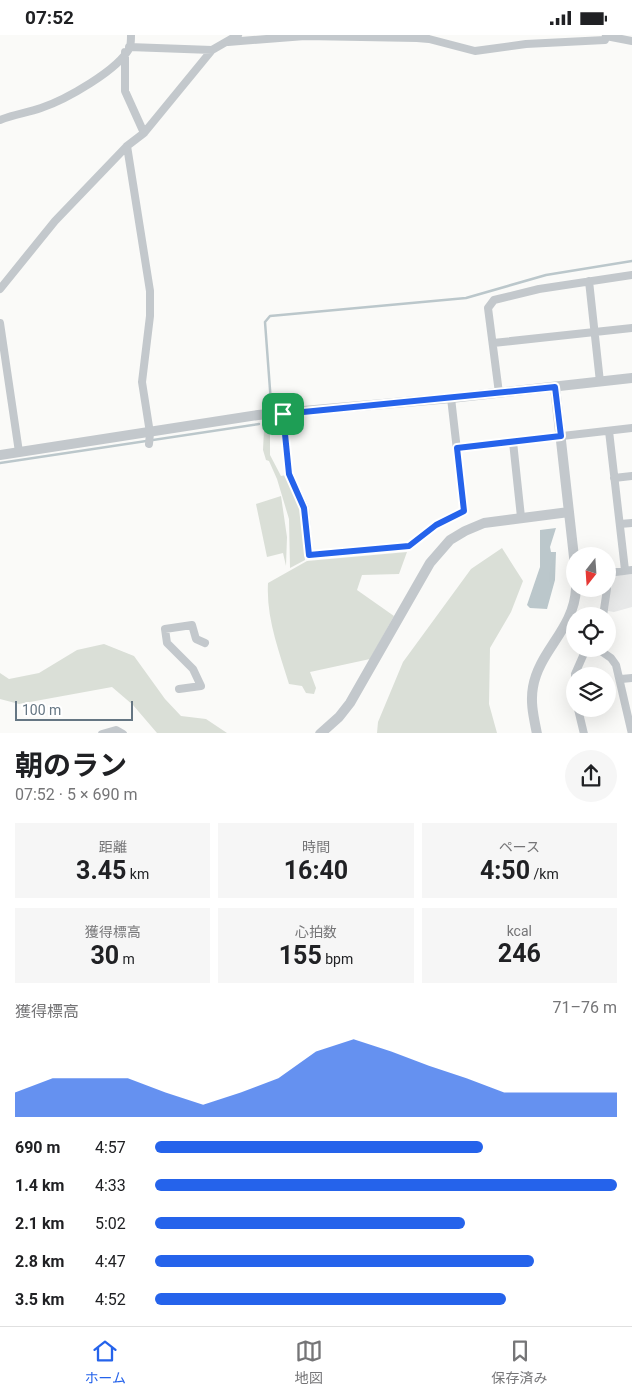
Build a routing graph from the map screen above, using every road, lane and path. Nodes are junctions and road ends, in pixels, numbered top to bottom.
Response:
1 (131, 35) edge
2 (238, 35) edge
3 (606, 35) edge
4 (632, 41) edge
5 (228, 42) junction
6 (127, 50) junction
7 (212, 50) junction
8 (0, 120) edge
9 (144, 133) junction
10 (127, 147) junction
11 (632, 275) edge
12 (589, 281) junction
13 (0, 289) edge
14 (0, 323) edge
15 (632, 328) edge
16 (594, 332) junction
17 (493, 343) junction
18 (632, 378) edge
19 (600, 382) junction
20 (555, 387) junction
21 (499, 393) junction
22 (451, 398) junction
23 (283, 414) junction
24 (632, 428) edge
25 (609, 431) junction
26 (561, 436) junction
27 (149, 438) junction
28 (513, 442) junction
29 (457, 448) junction
30 (19, 452) junction
31 (0, 455) edge
32 (632, 476) edge
33 (614, 478) junction
34 (569, 513) junction
35 (521, 517) junction
36 (632, 523) edge
37 (620, 524) junction
38 (573, 547) edge
39 (628, 570) edge
40 (576, 597) edge
41 (205, 643) dead end
42 (610, 657) edge
43 (632, 678) edge
44 (621, 679) junction
45 (179, 689) dead end
46 (580, 717) edge
47 (102, 733) edge
48 (123, 733) edge
49 (320, 733) edge
50 (537, 733) edge
51 (584, 733) edge
52 (632, 733) edge

1 - 6 street
2 - 5 street
3 - 4 street
3 - 5 street
5 - 7 street
6 - 7 street
6 - 8 street
6 - 9 street
7 - 9 street
9 - 10 street
10 - 13 street
10 - 27 street
11 - 12 street
12 - 16 street
12 - 17 street
14 - 30 street
15 - 16 street
16 - 17 street
16 - 19 street
17 - 21 street
18 - 19 street
19 - 20 street
20 - 21 street
20 - 26 street
21 - 22 street
22 - 23 street
22 - 29 street
23 - 27 street
23 - 29 street
24 - 25 street
25 - 26 street
25 - 33 street
26 - 28 street
26 - 34 street
27 - 30 street
28 - 29 street
28 - 35 street
30 - 31 street
32 - 33 street
33 - 37 street
34 - 35 street
34 - 38 street
35 - 49 street
36 - 37 street
37 - 39 street
40 - 50 street
41 - 45 street
42 - 44 street
43 - 44 street
44 - 52 street
46 - 51 street
47 - 48 street

